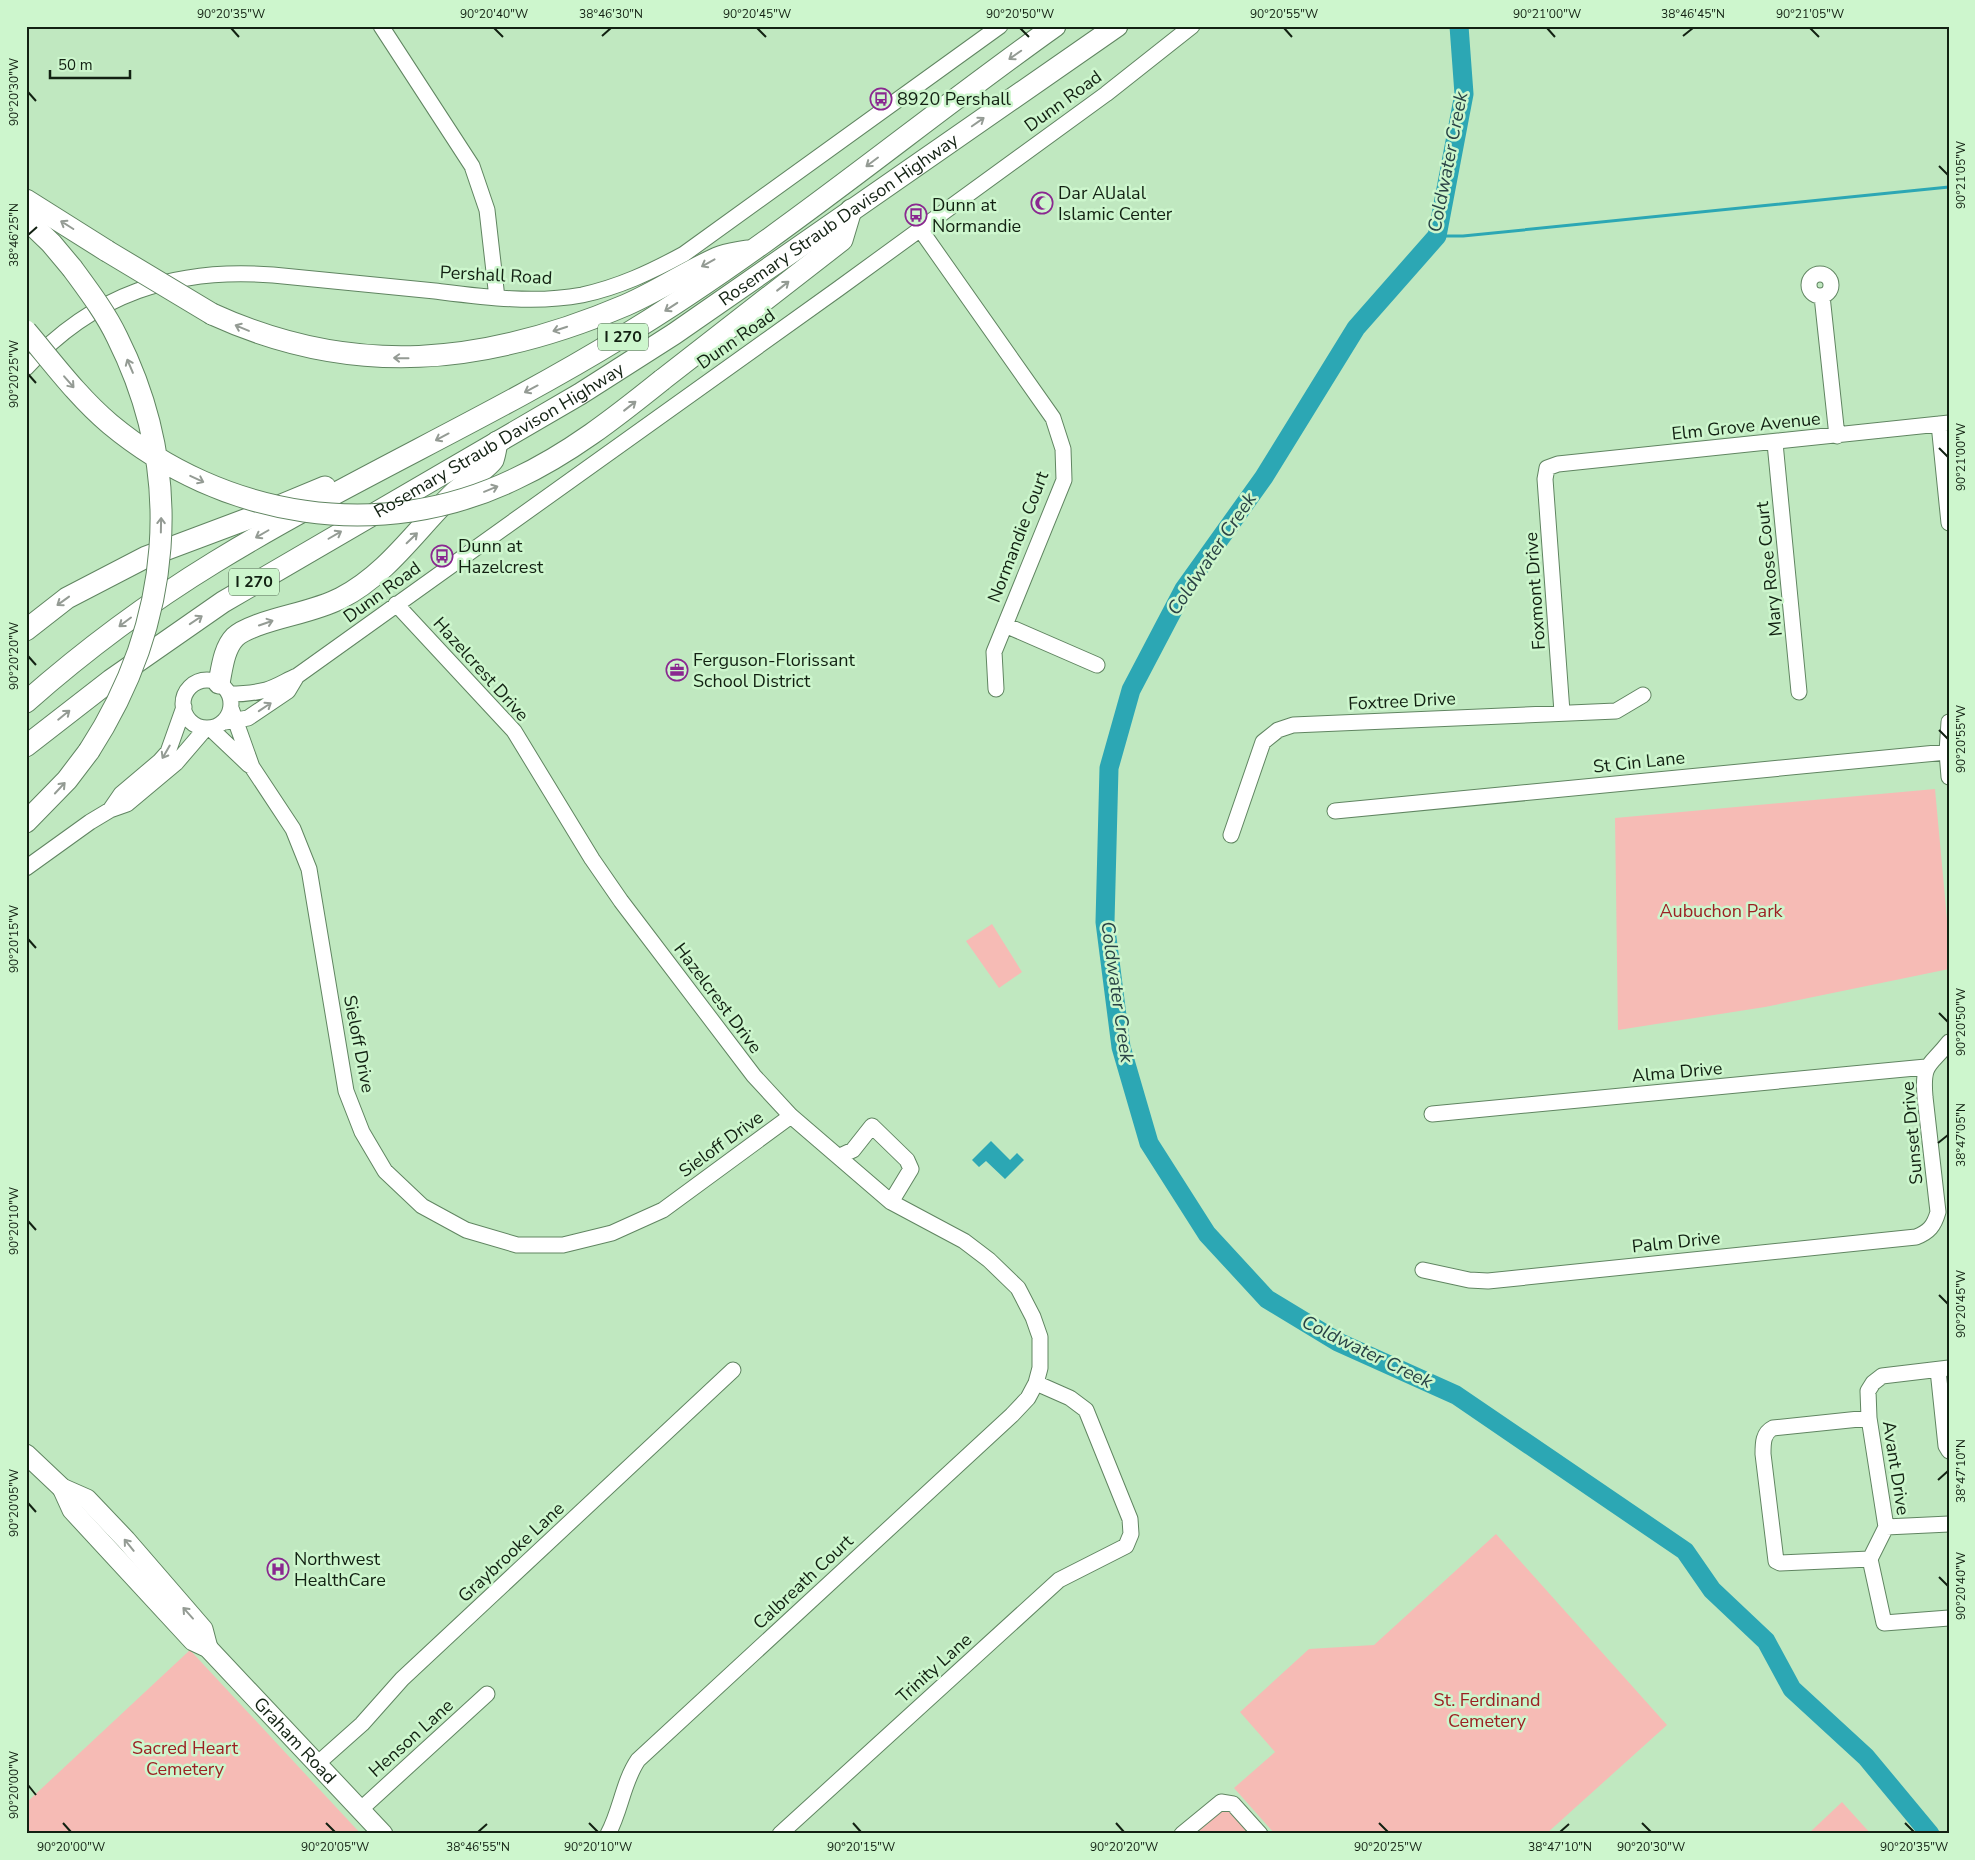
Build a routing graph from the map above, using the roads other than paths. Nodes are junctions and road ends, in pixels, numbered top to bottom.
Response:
1 (381, 26) edge
2 (1000, 26) edge
3 (1054, 26) edge
4 (1116, 26) edge
5 (1192, 26) edge
6 (26, 200) edge
7 (851, 210) junction
8 (26, 220) edge
9 (920, 229) junction
10 (754, 250) junction
11 (1822, 296) dead end
12 (497, 298) junction
13 (26, 331) edge
14 (26, 368) edge
15 (1944, 424) edge
16 (1837, 436) junction
17 (497, 442) junction
18 (1775, 442) junction
19 (1547, 468) joint
20 (366, 478) junction
21 (1949, 523) edge
22 (396, 604) junction
23 (1005, 625) junction
24 (26, 630) edge
25 (1097, 665) dead end
26 (297, 676) junction
27 (996, 689) dead end
28 (1799, 692) dead end
29 (1643, 695) dead end
30 (26, 702) edge
31 (184, 707) junction
32 (222, 712) junction
33 (1562, 712) junction
34 (1949, 722) edge
35 (26, 746) edge
36 (1947, 752) junction
37 (252, 768) junction
38 (1949, 777) edge
39 (110, 810) junction
40 (1334, 811) dead end
41 (26, 822) edge
42 (1231, 835) dead end
43 (26, 868) edge
44 (1949, 1042) edge
45 (1926, 1067) junction
46 (1432, 1114) dead end
47 (791, 1116) junction
48 (840, 1156) junction
49 (891, 1202) junction
50 (1930, 1229) joint
51 (1423, 1270) dead end
52 (1943, 1369) edge
53 (733, 1370) dead end
54 (1038, 1376) junction
55 (1869, 1418) junction
56 (1949, 1451) edge
57 (26, 1454) edge
58 (1949, 1524) edge
59 (1886, 1527) junction
60 (1870, 1559) junction
61 (1949, 1618) edge
62 (487, 1694) dead end
63 (317, 1764) junction
64 (360, 1810) junction
65 (383, 1834) edge
66 (608, 1834) edge
67 (780, 1834) edge
68 (1182, 1834) edge
69 (1260, 1834) edge

1 - 12 street
2 - 12 street, Pershall Road
3 -> 10 highway, Rosemary Straub Davison Highway / I 270
7 -> 4 highway, Rosemary Straub Davison Highway / I 270
5 - 9 street, Dunn Road
10 -> 6 highway, bridge
13 -> 7 highway, bridge
7 - 17 highway, Rosemary Straub Davison Highway / I 270
41 -> 8 highway, bridge
9 - 22 street, Dunn Road
9 - 23 street, Normandie Court
10 -> 20 highway, Rosemary Straub Davison Highway / I 270
11 - 16 street
12 - 14 street, Pershall Road
15 - 16 street, Elm Grove Avenue
15 - 21 street
16 - 18 street, Elm Grove Avenue
32 -> 17 highway
35 -> 17 highway, Rosemary Straub Davison Highway / I 270
18 - 19 street, Elm Grove Avenue
18 - 28 street, Mary Rose Court
19 - 33 street, Foxmont Drive
20 -> 24 highway
20 -> 30 highway, Rosemary Straub Davison Highway / I 270
22 - 26 street, Dunn Road
22 - 47 street, Hazelcrest Drive
23 - 25 street
23 - 27 street, Normandie Court
26 - 32 street, Dunn Road
32 -> 26 street, Dunn Road
29 - 33 street, Foxtree Drive
31 - 32 street
31 - 32 street, Dunn Road
31 -> 39 street, Dunn Road
32 - 37 street, Sieloff Drive
32 - 37 street, Sieloff Drive
32 - 39 street, Dunn Road
33 - 42 street, Foxtree Drive
34 - 36 street
36 - 38 street
36 - 40 street, St Cin Lane
37 - 47 street, Sieloff Drive
39 - 43 street, Dunn Road
44 - 45 street, Sunset Drive
45 - 46 street, Alma Drive
45 - 50 street, Sunset Drive
47 - 48 street, Hazelcrest Drive
48 - 49 street, Hazelcrest Drive
48 - 49 street
49 - 54 street, Hazelcrest Drive
50 - 51 street, Palm Drive
52 - 55 street, Avant Drive
52 - 56 street
53 - 63 street, Graybrooke Lane
54 - 66 street, Calbreath Court
54 - 67 street, Trinity Lane
55 - 59 street, Avant Drive
55 - 60 street
57 - 63 main road, Graham Road
58 - 59 street, Avant Drive
59 - 60 street
60 - 61 street
62 - 64 street, Henson Lane
63 - 64 main road, Graham Road
64 - 65 main road, Graham Road
68 - 69 street

